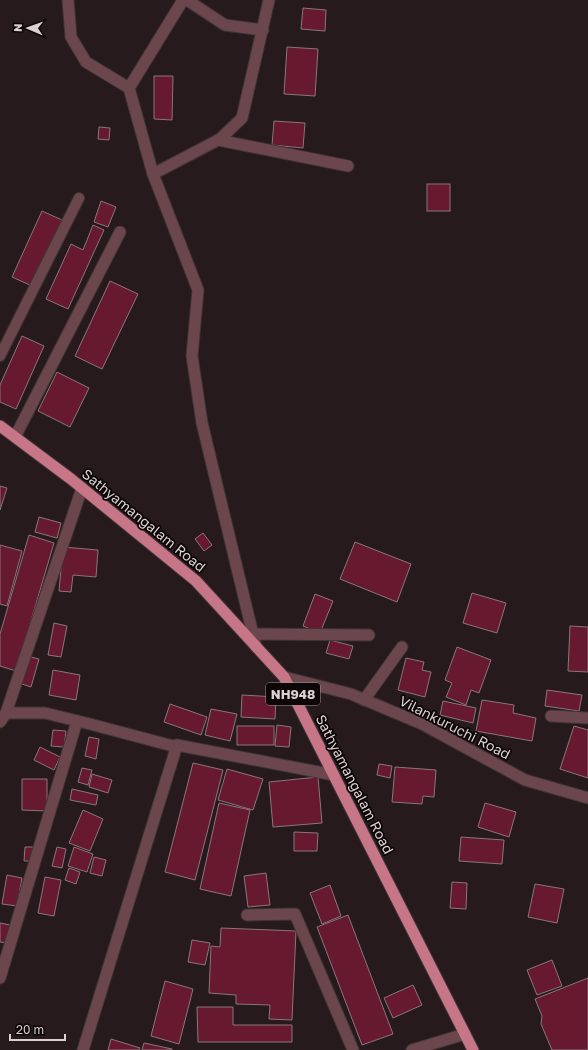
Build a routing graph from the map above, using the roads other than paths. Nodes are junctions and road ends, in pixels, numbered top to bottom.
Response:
1 (68, 0) edge
2 (183, 0) edge
3 (187, 0) edge
4 (269, 0) edge
5 (263, 30) junction
6 (129, 88) junction
7 (218, 140) junction
8 (348, 166) dead end
9 (153, 174) junction
10 (79, 198) dead end
11 (120, 232) dead end
12 (0, 356) edge
13 (0, 426) edge
14 (15, 437) junction
15 (82, 488) junction
16 (254, 634) junction
17 (369, 635) dead end
18 (256, 646) junction
19 (402, 647) dead end
20 (284, 677) junction
21 (364, 700) junction
22 (551, 716) dead end
23 (3, 718) edge
24 (588, 718) edge
25 (76, 720) junction
26 (177, 745) junction
27 (334, 775) junction
28 (588, 798) edge
29 (247, 915) dead end
30 (0, 978) edge
31 (465, 1034) junction
32 (83, 1050) edge
33 (353, 1050) edge
34 (412, 1050) edge
35 (473, 1050) edge

1 - 6 street
2 - 6 street
3 - 5 street
4 - 5 street
5 - 7 street
6 - 9 street
7 - 8 street
7 - 9 street
9 - 16 street
10 - 12 lane
11 - 14 street
13 - 14 highway, Sathyamangalam Road / NH948
14 - 15 highway, Sathyamangalam Road / NH948
15 - 18 highway, Sathyamangalam Road / NH948
15 - 23 street
16 - 17 street
16 - 18 street
18 - 20 highway, Sathyamangalam Road / NH948
19 - 21 street
20 - 21 street, Vilankuruchi Road
20 - 27 highway, Sathyamangalam Road / NH948
21 - 28 street, Vilankuruchi Road
22 - 24 street
23 - 25 street
25 - 26 street
25 - 30 street
26 - 27 street
26 - 32 street
27 - 31 highway, Sathyamangalam Road / NH948
29 - 33 street
31 - 34 street
31 - 35 highway, Sathyamangalam Road / NH948

